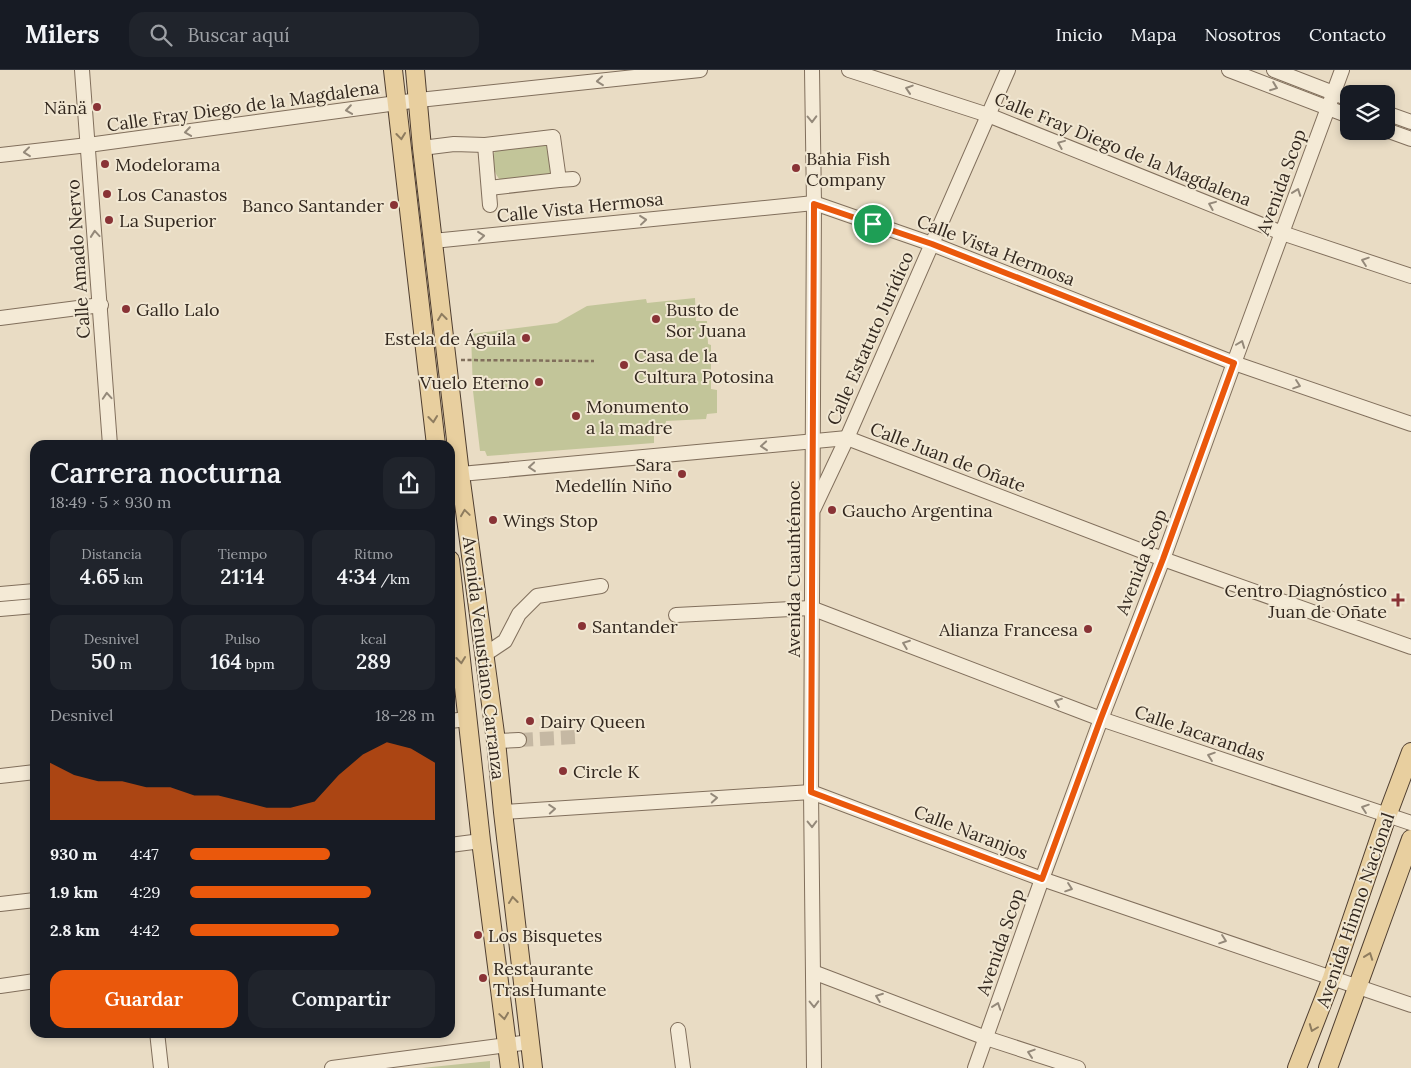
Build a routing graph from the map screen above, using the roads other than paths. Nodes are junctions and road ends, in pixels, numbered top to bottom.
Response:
1 (82, 70) edge
2 (394, 70) edge
3 (415, 70) edge
4 (700, 70) edge
5 (812, 70) edge
6 (849, 70) edge
7 (1008, 70) edge
8 (1228, 70) edge
9 (1274, 70) edge
10 (1342, 70) edge
11 (1334, 93) junction
12 (1340, 95) edge
13 (419, 100) junction
14 (398, 104) junction
15 (1328, 108) junction
16 (1340, 113) edge
17 (988, 115) junction
18 (1395, 116) edge
19 (1411, 122) edge
20 (1395, 133) edge
21 (1411, 139) edge
22 (88, 145) junction
23 (485, 145) junction
24 (422, 148) junction
25 (0, 154) edge
26 (574, 179) dead end
27 (559, 180) junction
28 (489, 188) junction
29 (814, 204) junction
30 (490, 205) dead end
31 (1282, 233) junction
32 (433, 241) junction
33 (932, 244) junction
34 (1411, 276) edge
35 (101, 305) junction
36 (0, 318) edge
37 (1234, 363) junction
38 (1411, 424) edge
39 (847, 438) junction
40 (110, 440) edge
41 (435, 440) edge
42 (453, 440) edge
43 (812, 441) junction
44 (455, 474) edge
45 (812, 510) junction
46 (1163, 559) junction
47 (601, 586) dead end
48 (30, 591) edge
49 (0, 594) edge
50 (30, 606) edge
51 (811, 608) junction
52 (0, 609) edge
53 (676, 615) dead end
54 (1411, 647) edge
55 (455, 650) edge
56 (484, 655) junction
57 (1101, 718) junction
58 (459, 720) edge
59 (519, 740) tunnel mouth
60 (496, 742) junction
61 (1411, 752) edge
62 (30, 773) edge
63 (0, 776) edge
64 (811, 792) junction
65 (503, 812) junction
66 (1388, 816) junction
67 (1411, 824) edge
68 (1411, 839) edge
69 (481, 841) junction
70 (455, 844) edge
71 (1042, 879) junction
72 (30, 901) edge
73 (0, 904) edge
74 (813, 972) junction
75 (1332, 978) junction
76 (30, 982) edge
77 (0, 986) edge
78 (1358, 986) junction
79 (1411, 1005) edge
80 (678, 1030) dead end
81 (158, 1038) edge
82 (986, 1038) junction
83 (530, 1042) junction
84 (508, 1046) junction
85 (161, 1068) edge
86 (332, 1068) edge
87 (510, 1068) edge
88 (533, 1068) edge
89 (683, 1068) edge
90 (814, 1068) edge
91 (975, 1068) edge
92 (1078, 1068) edge
93 (1297, 1068) edge
94 (1328, 1068) edge

1 - 22 street, Calle Amado Nervo
2 - 14 main road
3 - 13 main road, Avenida Venustiano Carranza
4 -> 13 street, Calle Fray Diego de la Magdalena
5 -> 29 street, Avenida Cuauhtémoc
17 -> 6 street, Calle Fray Diego de la Magdalena
7 - 17 street, Calle Estatuto Jurídico
8 -> 15 street
9 - 11 street
10 - 11 street, Avenida Scop
11 - 12 street
11 - 15 street, Avenida Scop
13 - 14 street, Calle Fray Diego de la Magdalena
13 - 24 main road, Avenida Venustiano Carranza
14 -> 22 street, Calle Fray Diego de la Magdalena
14 -> 41 main road
15 - 16 street
31 -> 15 street, Avenida Scop
31 -> 17 street, Calle Fray Diego de la Magdalena
17 - 33 street, Calle Estatuto Jurídico
18 - 19 street
20 - 21 street
22 -> 25 street, Calle Fray Diego de la Magdalena
35 -> 22 street, Calle Amado Nervo
23 - 24 street
23 - 27 street
23 - 28 street
24 - 32 main road, Avenida Venustiano Carranza
26 - 27 street
27 - 28 street
28 - 30 street
32 -> 29 street, Calle Vista Hermosa
29 - 33 street, Calle Vista Hermosa
29 - 43 street, Avenida Cuauhtémoc
34 -> 31 street, Calle Fray Diego de la Magdalena
37 -> 31 street, Avenida Scop
42 -> 32 main road, Avenida Venustiano Carranza
33 - 37 street, Calle Vista Hermosa
33 - 39 street, Calle Estatuto Jurídico
35 - 36 street
40 -> 35 street, Calle Amado Nervo
37 -> 38 street, Calle Vista Hermosa
37 - 46 street, Avenida Scop
39 - 43 street, Calle Juan de Oñate
39 - 45 street, Calle Estatuto Jurídico
39 - 46 street, Calle Juan de Oñate
43 -> 44 street, Calle Juan de Oñate
43 - 45 street, Avenida Cuauhtémoc
56 -> 44 main road, Avenida Venustiano Carranza
45 - 51 street, Avenida Cuauhtémoc
46 - 54 street, Calle Juan de Oñate
46 - 57 street, Avenida Scop
47 - 56 street
48 - 49 street
50 - 52 street
51 - 53 street
57 -> 51 street, Calle Jacarandas
51 - 64 street, Avenida Cuauhtémoc
55 -> 58 main road, Avenida Venustiano Carranza
56 - 60 main road, Avenida Venustiano Carranza
66 -> 57 street, Calle Jacarandas
57 - 71 street, Avenida Scop
58 - 69 main road, Avenida Venustiano Carranza
59 - 60 street
60 - 65 main road, Avenida Venustiano Carranza
61 - 66 main road, Avenida Himno Nacional
62 - 63 street
65 -> 64 street, Calle Naranjos
64 - 71 street, Calle Naranjos
64 -> 74 street, Avenida Cuauhtémoc
83 -> 65 main road, Avenida Venustiano Carranza
66 - 67 street, Calle Jacarandas
66 - 75 main road, Avenida Himno Nacional
78 -> 68 main road, Avenida Himno Nacional
69 - 70 street
69 -> 84 main road, Avenida Venustiano Carranza
71 -> 75 street, Calle Naranjos
82 -> 71 street, Avenida Scop
72 - 73 street
82 -> 74 street
74 -> 90 street, Avenida Cuauhtémoc
75 - 78 street, Calle Naranjos
75 -> 93 main road, Avenida Himno Nacional
76 - 77 street
78 - 79 street, Calle Naranjos
78 - 94 main road, Avenida Himno Nacional
80 - 89 street
81 - 85 street
82 - 91 street, Avenida Scop
92 -> 82 street
83 - 84 street
83 - 88 main road, Avenida Venustiano Carranza
84 - 86 street
84 - 87 main road, Avenida Venustiano Carranza

